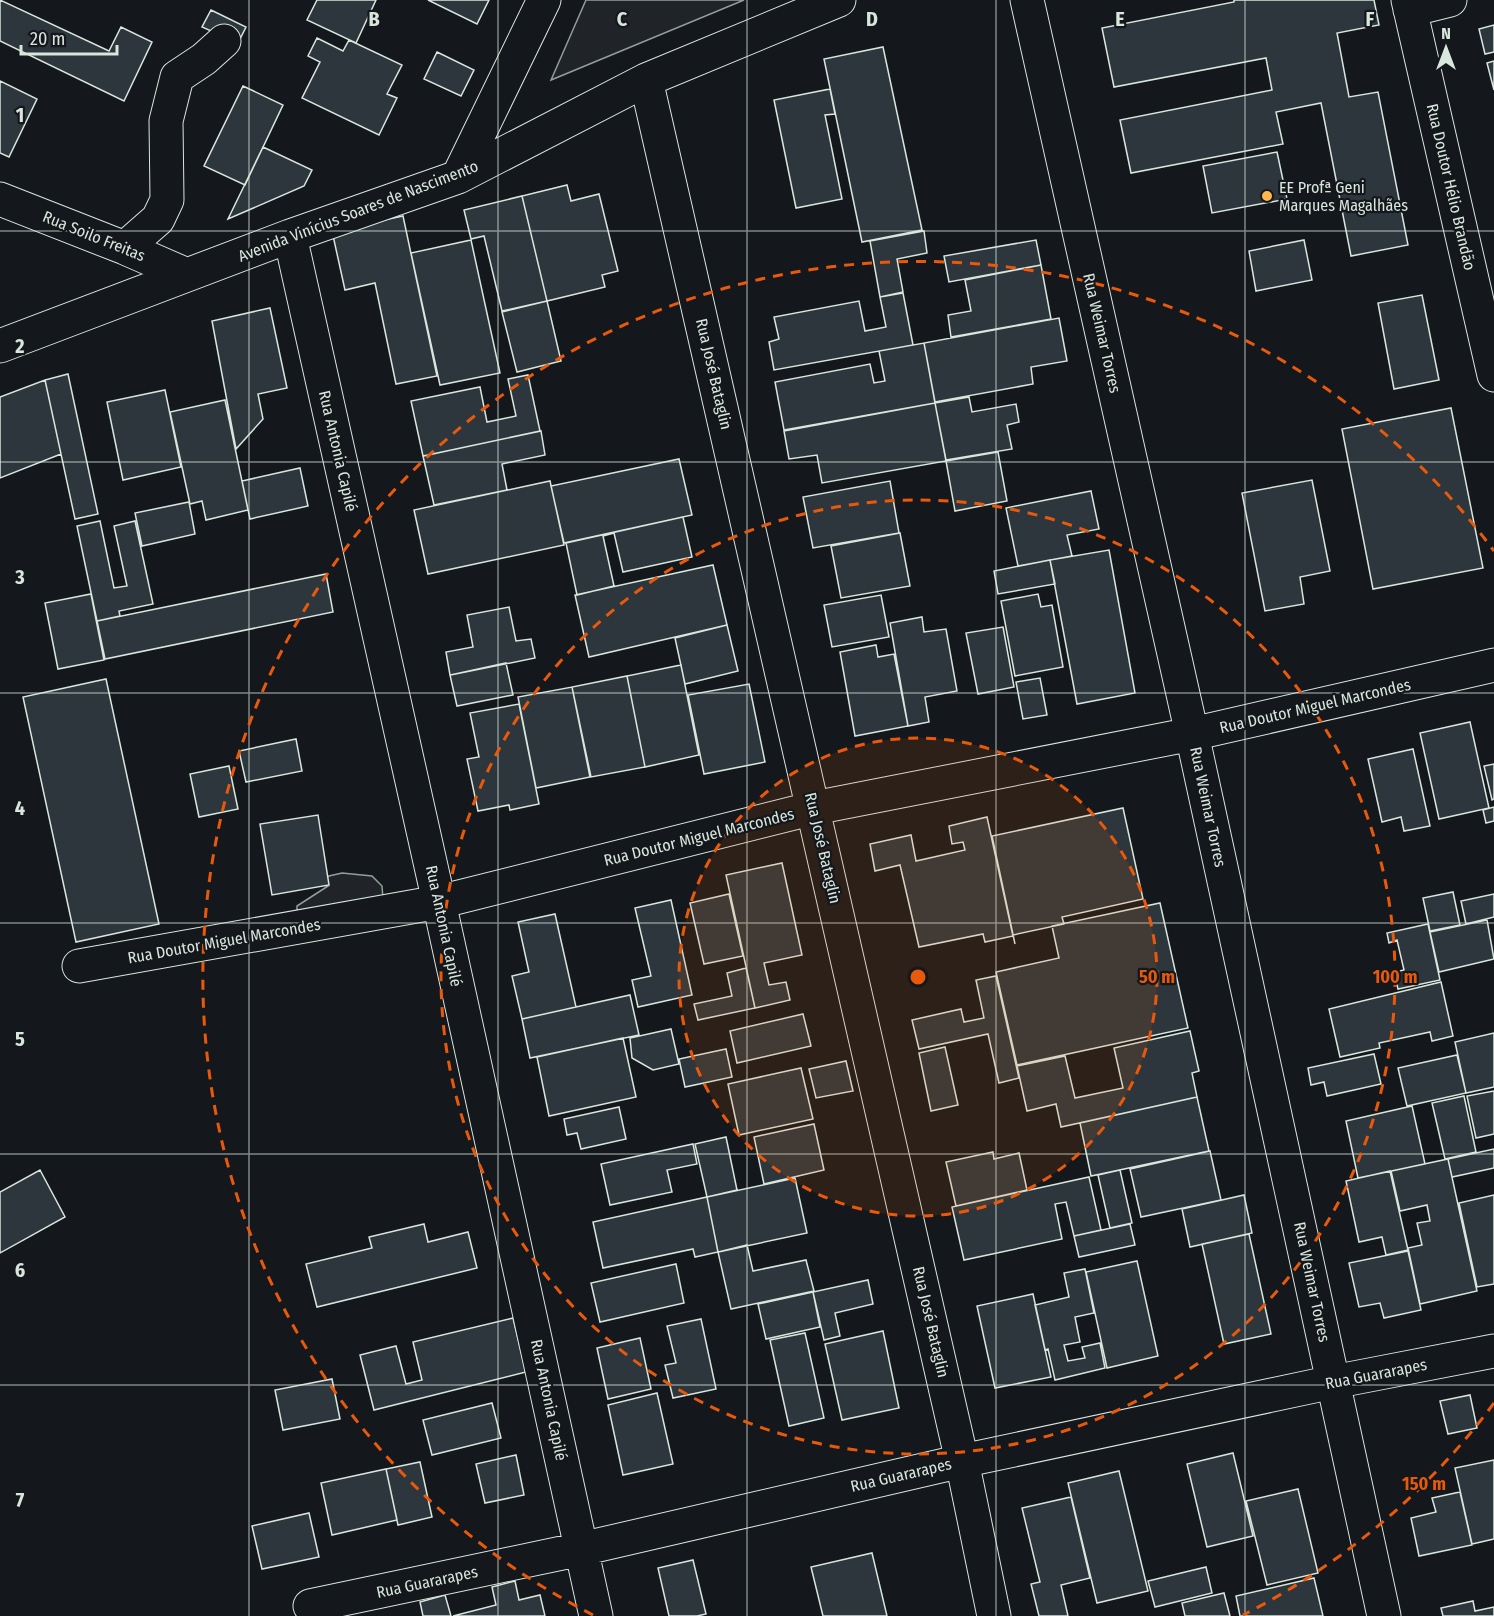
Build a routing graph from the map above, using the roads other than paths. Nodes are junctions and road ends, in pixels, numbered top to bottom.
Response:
1 (543, 0) edge
2 (839, 0) edge
3 (1027, 0) edge
4 (1450, 0) edge
5 (1409, 5) edge
6 (224, 41) dead end
7 (646, 80) junction
8 (458, 177) junction
9 (0, 199) edge
10 (290, 236) junction
11 (125, 248) junction
12 (187, 276) junction
13 (0, 346) edge
14 (1494, 375) edge
15 (1494, 665) edge
16 (1192, 734) junction
17 (814, 808) junction
18 (440, 902) junction
19 (79, 966) dead end
20 (1494, 1351) edge
21 (1334, 1382) junction
22 (962, 1461) junction
23 (581, 1549) junction
24 (310, 1606) dead end
25 (596, 1616) edge
26 (994, 1616) edge
27 (1384, 1616) edge

1 - 8 street
2 - 7 street, Avenida Vinícius Soares de Nascimento
3 - 16 street, Rua Weimar Torres
4 - 5 street
5 - 14 street, Rua Doutor Hélio Brandão
6 - 11 street
7 - 8 street, Avenida Vinícius Soares de Nascimento
7 - 17 street, Rua José Bataglin
8 - 10 street, Avenida Vinícius Soares de Nascimento
9 - 11 street, Rua Soilo Freitas
10 - 12 street, Avenida Vinícius Soares de Nascimento
10 - 18 street, Rua Antonia Capilé
11 - 12 street, Rua Soilo Freitas
12 - 13 street, Avenida Vinícius Soares de Nascimento
15 - 16 street, Rua Doutor Miguel Marcondes
16 - 17 street, Rua Doutor Miguel Marcondes
16 - 21 street, Rua Weimar Torres
17 - 18 street, Rua Doutor Miguel Marcondes
17 - 22 street, Rua José Bataglin
18 - 19 street, Rua Doutor Miguel Marcondes
18 - 23 street, Rua Antonia Capilé
20 - 21 street, Rua Guararapes
21 - 22 street, Rua Guararapes
21 - 27 street, Rua Weimar Torres
22 - 23 street, Rua Guararapes
22 - 26 street, Rua José Bataglin
23 - 24 street, Rua Guararapes
23 - 25 street, Rua Antonia Capilé

